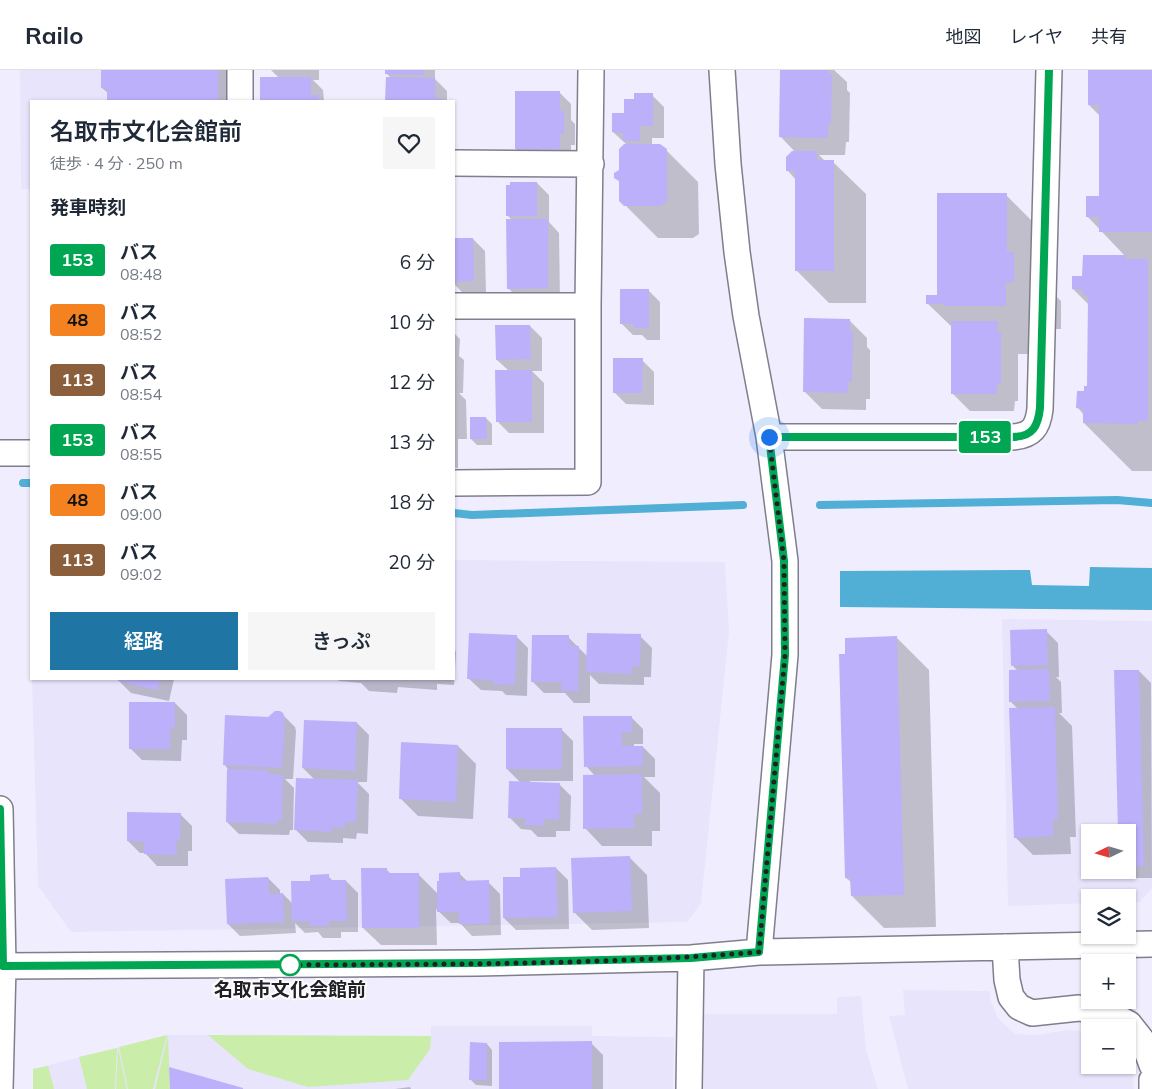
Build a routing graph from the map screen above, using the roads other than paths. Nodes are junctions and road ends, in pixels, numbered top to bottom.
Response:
1 (240, 70) edge
2 (591, 70) edge
3 (722, 70) edge
4 (1049, 70) edge
5 (240, 100) edge
6 (455, 163) edge
7 (591, 164) junction
8 (455, 306) edge
9 (588, 306) junction
10 (769, 437) junction
11 (0, 453) edge
12 (30, 454) edge
13 (455, 482) edge
14 (0, 809) edge
15 (1152, 944) edge
16 (1005, 947) junction
17 (759, 952) junction
18 (691, 958) junction
19 (1, 966) edge
20 (1152, 1065) edge
21 (1152, 1080) edge
22 (0, 1089) edge
23 (689, 1089) edge
24 (1152, 1089) edge

1 - 5 street
2 - 7 street
3 - 10 street
4 - 10 street
6 - 7 street
7 - 9 street
8 - 9 street
9 - 13 street
10 - 17 street
11 - 12 street
14 - 19 street
15 - 16 street
16 - 17 street
16 - 20 street
17 - 18 street
18 - 19 street
18 - 23 street
19 - 22 street
21 - 24 street

